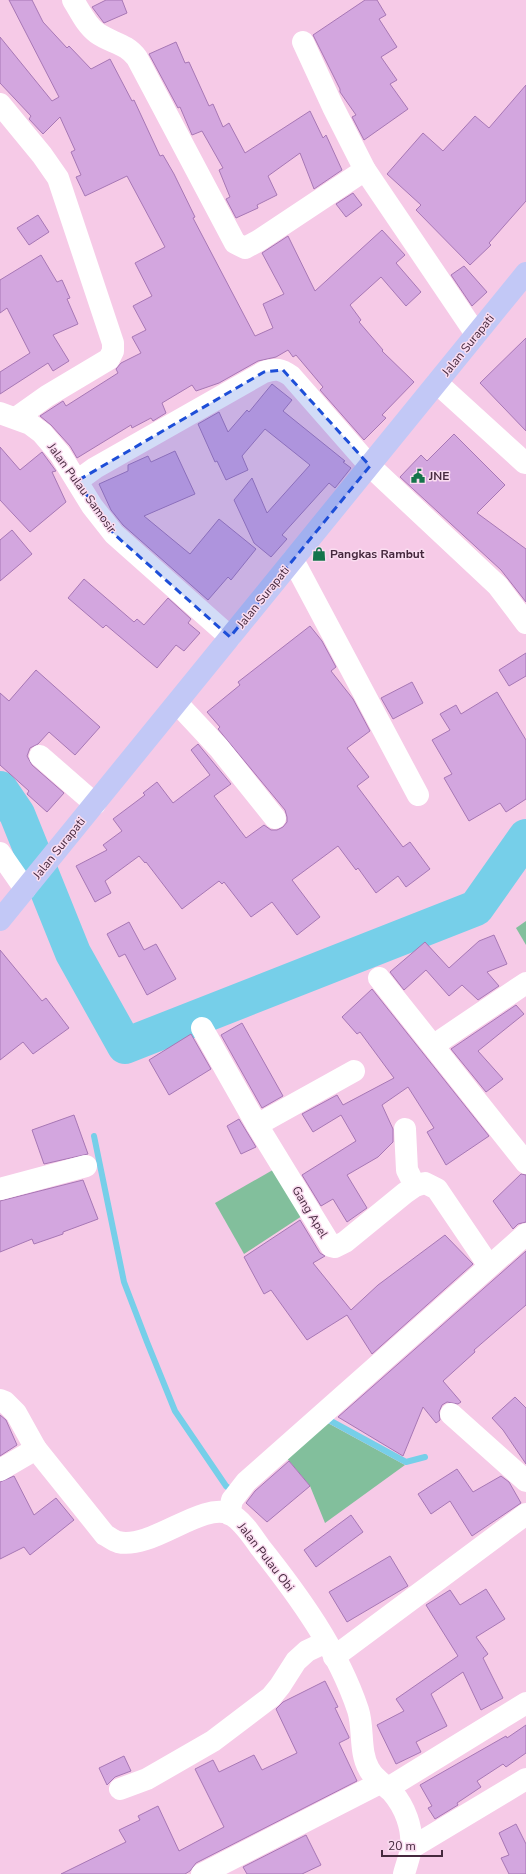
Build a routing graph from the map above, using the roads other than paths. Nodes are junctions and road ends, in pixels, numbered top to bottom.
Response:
1 (73, 0) edge
2 (303, 42) dead end
3 (0, 104) edge
4 (366, 170) junction
5 (523, 284) edge
6 (476, 334) junction
7 (437, 383) junction
8 (8, 415) edge
9 (525, 463) edge
10 (370, 466) junction
11 (77, 481) junction
12 (293, 560) junction
13 (526, 623) edge
14 (230, 637) junction
15 (177, 703) junction
16 (40, 756) dead end
17 (418, 795) dead end
18 (95, 804) junction
19 (275, 818) dead end
20 (0, 852) edge
21 (28, 885) junction
22 (0, 920) edge
23 (379, 978) dead end
24 (526, 983) edge
25 (202, 1028) dead end
26 (434, 1045) junction
27 (354, 1071) dead end
28 (257, 1125) junction
29 (405, 1129) dead end
30 (526, 1163) edge
31 (86, 1166) dead end
32 (415, 1186) junction
33 (0, 1189) edge
34 (526, 1234) edge
35 (489, 1266) junction
36 (0, 1400) edge
37 (451, 1414) dead end
38 (36, 1449) junction
39 (0, 1470) edge
40 (526, 1481) edge
41 (233, 1501) junction
42 (526, 1514) edge
43 (330, 1649) junction
44 (526, 1703) edge
45 (526, 1778) edge
46 (384, 1785) junction
47 (120, 1789) dead end
48 (411, 1848) junction
49 (202, 1874) edge
50 (404, 1874) edge

1 - 4 street
2 - 4 street
3 - 8 street
4 - 6 street
5 - 6 highway, Jalan Surapati
6 - 7 highway, Jalan Surapati
7 - 9 street
7 - 10 highway, Jalan Surapati
8 - 11 street, Jalan Pulau Samosir
10 - 11 street
10 - 12 highway, Jalan Surapati
10 - 13 street
11 - 14 street, Jalan Pulau Samosir
12 - 14 highway, Jalan Surapati
12 - 17 street
14 - 15 highway, Jalan Surapati
15 - 18 highway, Jalan Surapati
15 - 19 street
16 - 18 street
18 - 21 highway, Jalan Surapati
20 - 21 street
21 - 22 highway, Jalan Surapati
23 - 26 street
24 - 26 street
25 - 28 street, Gang Apel
26 - 30 street
27 - 28 street
28 - 32 street, Gang Apel
29 - 32 street
31 - 33 street
32 - 35 street
34 - 35 street
35 - 41 street
36 - 38 street, Jalan Pulau Obi
37 - 40 street
38 - 39 street
38 - 41 street, Jalan Pulau Obi
41 - 43 street, Jalan Pulau Obi
42 - 43 street
43 - 46 street, Jalan Pulau Obi
43 - 47 street
44 - 46 street
45 - 48 street
46 - 48 street, Jalan Pulau Obi
46 - 49 street
48 - 50 street, Jalan Pulau Obi

